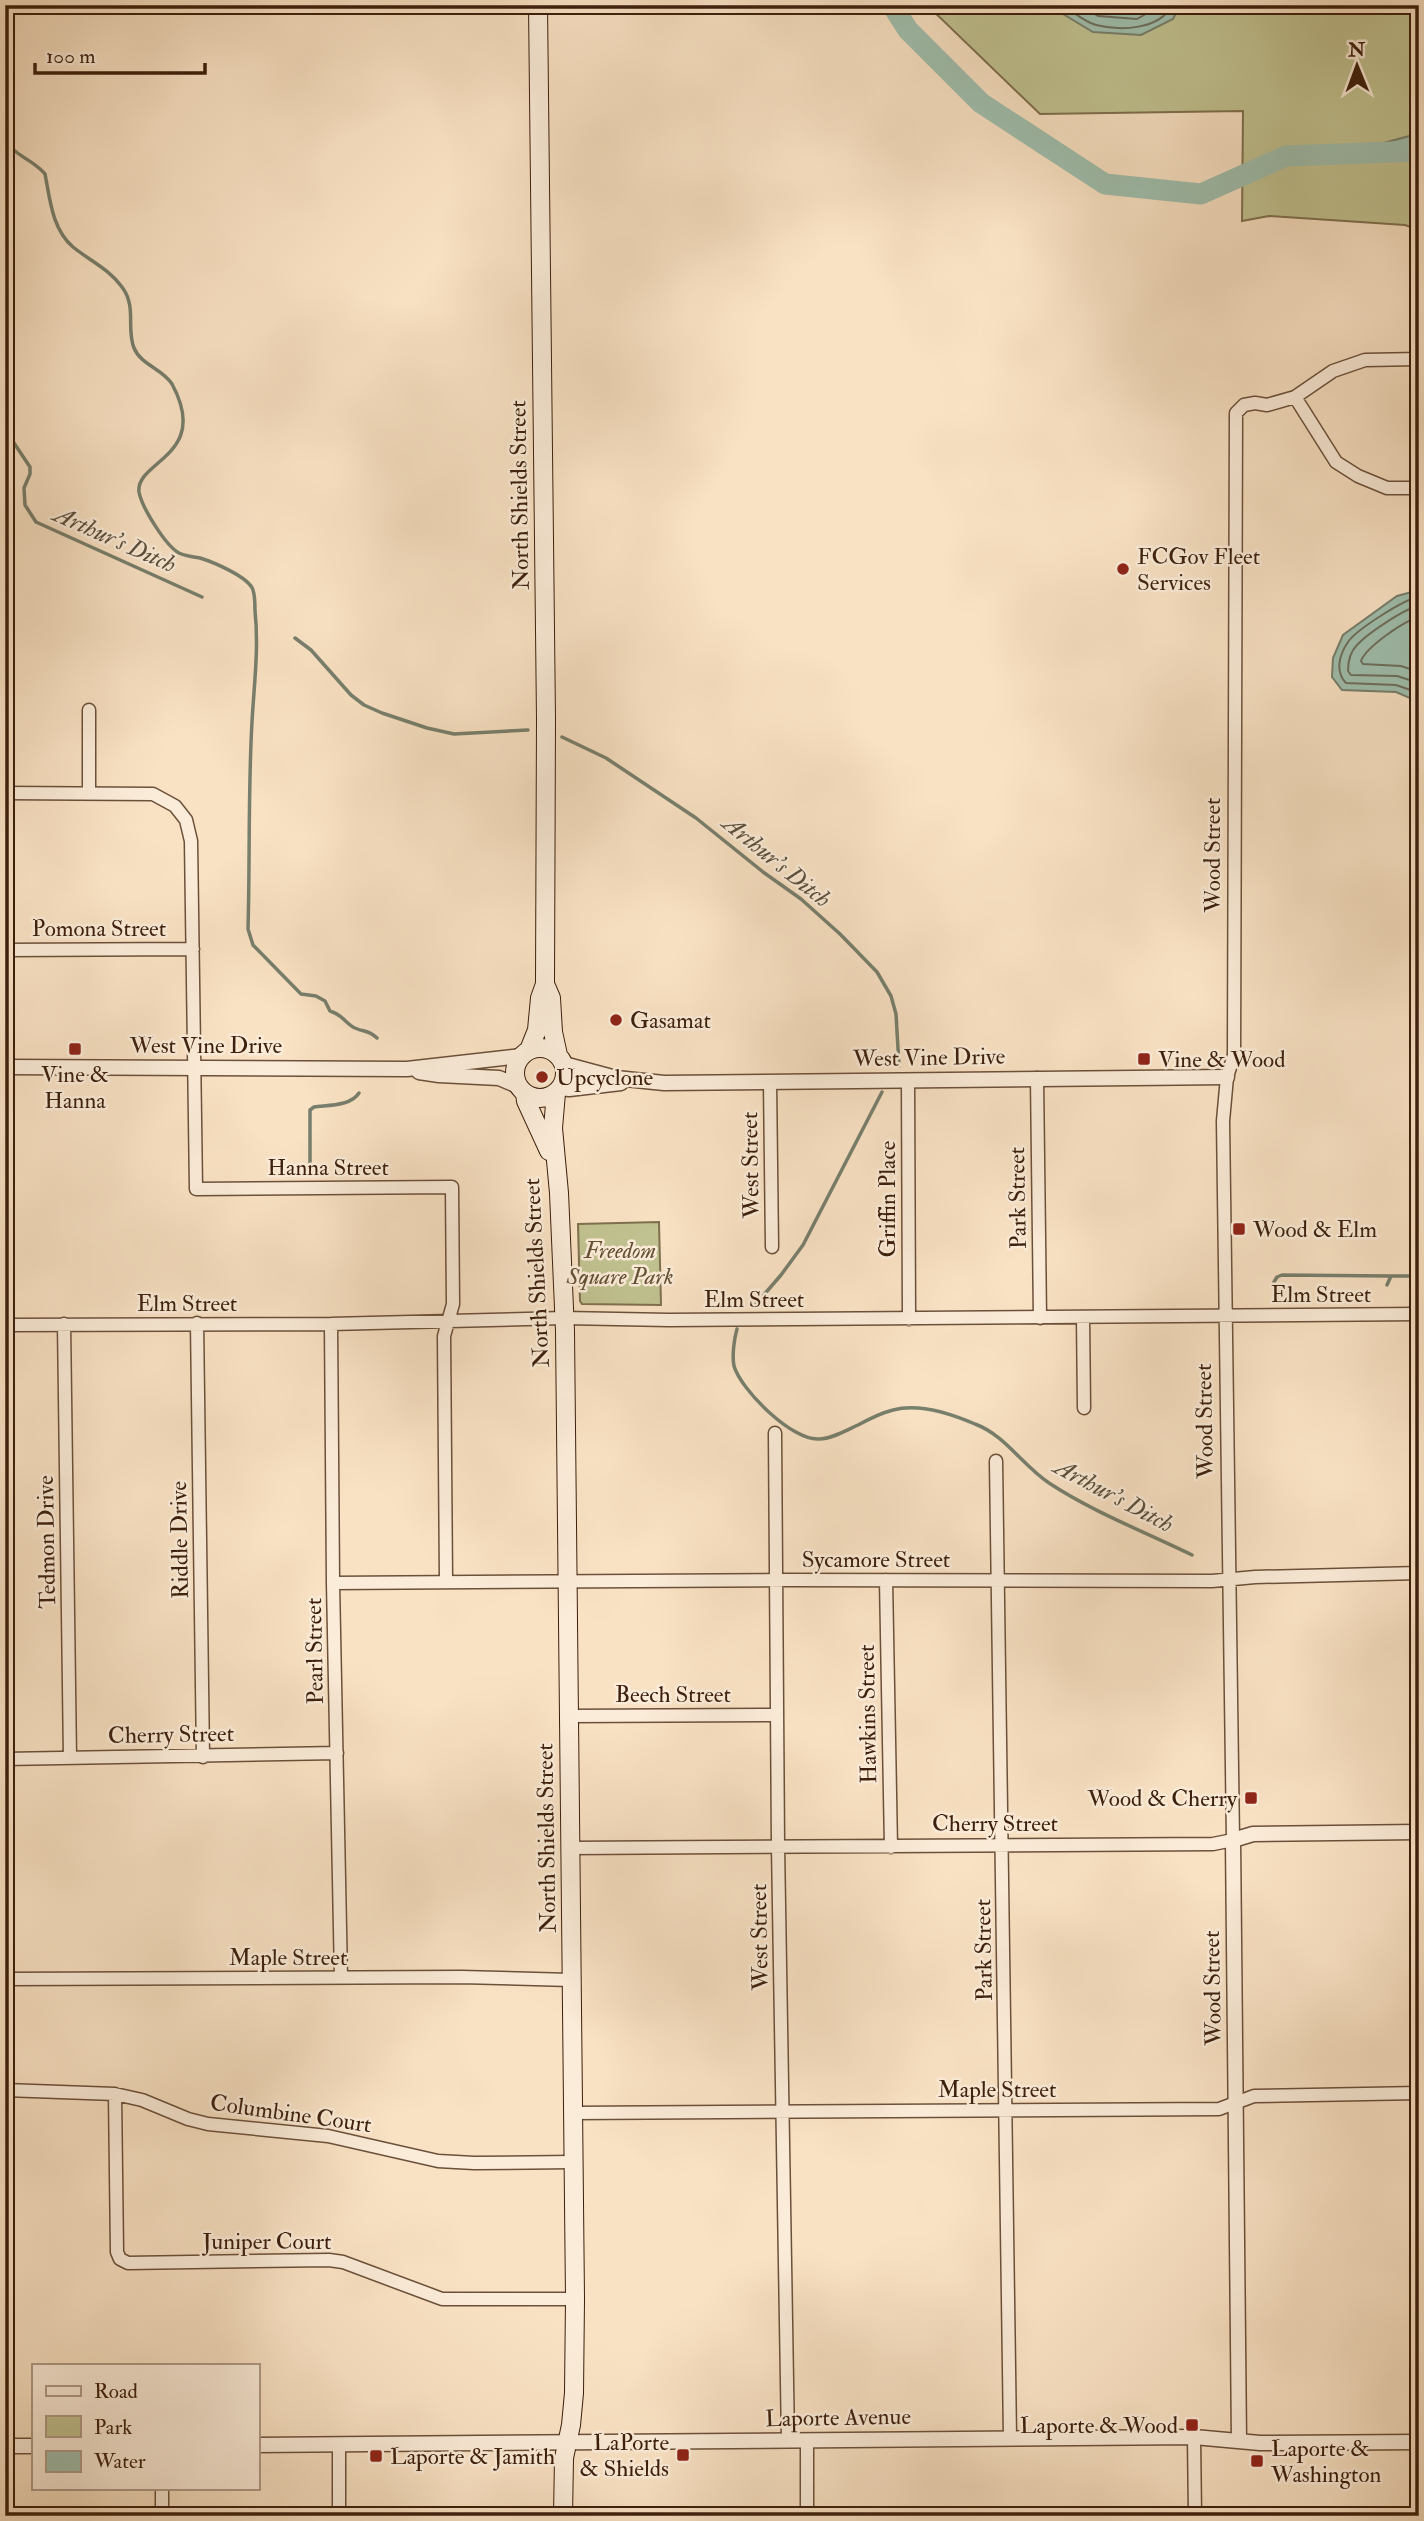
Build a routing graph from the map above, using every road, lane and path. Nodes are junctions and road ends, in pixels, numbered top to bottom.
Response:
1 (538, 5) edge
2 (1419, 359) edge
3 (1295, 397) junction
4 (1419, 488) edge
5 (89, 710) dead end
6 (5, 793) edge
7 (89, 793) junction
8 (192, 949) junction
9 (5, 950) edge
10 (545, 984) junction
11 (525, 1053) junction
12 (561, 1060) junction
13 (5, 1067) edge
14 (194, 1067) junction
15 (407, 1069) junction
16 (1227, 1077) junction
17 (1037, 1078) junction
18 (908, 1080) junction
19 (633, 1081) junction
20 (770, 1082) junction
21 (522, 1090) junction
22 (558, 1091) junction
23 (554, 1160) junction
24 (772, 1247) dead end
25 (1419, 1314) edge
26 (1226, 1315) junction
27 (1083, 1317) junction
28 (564, 1318) junction
29 (1040, 1318) junction
30 (909, 1319) junction
31 (448, 1322) junction
32 (197, 1323) junction
33 (64, 1324) junction
34 (331, 1324) junction
35 (5, 1325) edge
36 (1084, 1408) dead end
37 (775, 1433) dead end
38 (996, 1461) dead end
39 (1419, 1573) edge
40 (775, 1580) junction
41 (886, 1580) junction
42 (999, 1580) junction
43 (1228, 1580) junction
44 (446, 1581) junction
45 (568, 1581) junction
46 (333, 1583) junction
47 (776, 1715) junction
48 (569, 1716) junction
49 (337, 1753) junction
50 (203, 1756) junction
51 (70, 1758) junction
52 (5, 1759) edge
53 (1419, 1832) edge
54 (1234, 1840) junction
55 (778, 1846) junction
56 (1003, 1846) junction
57 (891, 1847) junction
58 (570, 1848) junction
59 (341, 1978) junction
60 (5, 1979) edge
61 (571, 1980) junction
62 (5, 2090) edge
63 (1419, 2093) edge
64 (115, 2094) junction
65 (1236, 2103) junction
66 (1007, 2110) junction
67 (784, 2112) junction
68 (573, 2113) junction
69 (573, 2162) junction
70 (575, 2299) junction
71 (1194, 2437) junction
72 (1010, 2438) junction
73 (788, 2441) junction
74 (807, 2441) junction
75 (1239, 2441) junction
76 (568, 2442) junction
77 (1419, 2442) edge
78 (339, 2444) junction
79 (259, 2445) edge
80 (5, 2446) edge
81 (32, 2446) edge
82 (162, 2490) edge
83 (162, 2516) edge
84 (339, 2516) edge
85 (563, 2516) edge
86 (807, 2516) edge
87 (1195, 2516) edge

1 - 10 main road, North Shields Street
2 - 3 street
3 - 4 street
3 - 16 street, Wood Street
5 - 7 street
6 - 7 street
7 - 8 street, Hanna Street
8 - 9 street, Pomona Street
8 - 14 street, Hanna Street
10 - 11 main road, North Shields Street
10 - 12 main road, North Shields Street
11 - 12 main road
11 - 15 street, West Vine Drive
11 - 21 main road
12 - 19 street, West Vine Drive
12 - 22 main road
13 - 14 street, West Vine Drive
14 - 15 street, West Vine Drive
14 - 31 street, Hanna Street
15 - 21 street, West Vine Drive
16 - 17 street, West Vine Drive
16 - 26 street, Wood Street
17 - 18 street, West Vine Drive
17 - 29 street, Park Street
18 - 20 street, West Vine Drive
18 - 30 street, Griffin Place
19 - 20 street, West Vine Drive
19 - 22 street, West Vine Drive
20 - 24 street, West Street
21 - 22 main road
21 - 23 main road, North Shields Street
22 - 23 main road, North Shields Street
23 - 28 main road, North Shields Street
25 - 26 street, Elm Street
26 - 27 street, Elm Street
26 - 43 street, Wood Street
27 - 29 street, Elm Street
27 - 36 street
28 - 30 street, Elm Street
28 - 31 street, Elm Street
28 - 45 main road, North Shields Street
29 - 30 street, Elm Street
31 - 34 street, Elm Street
31 - 44 street, Hanna Street
32 - 33 street, Elm Street
32 - 34 street, Elm Street
32 - 50 street, Riddle Drive
33 - 35 street, Elm Street
33 - 51 street, Tedmon Drive
34 - 46 street, Pearl Street
37 - 40 street, West Street
38 - 42 street, Park Street
39 - 43 street, Sycamore Street
40 - 41 street, Sycamore Street
40 - 45 street, Sycamore Street
40 - 47 street, West Street
41 - 42 street, Sycamore Street
41 - 57 street, Hawkins Street
42 - 43 street, Sycamore Street
42 - 56 street, Park Street
43 - 54 street, Wood Street
44 - 45 street, Sycamore Street
44 - 46 street, Sycamore Street
45 - 48 main road, North Shields Street
46 - 49 street, Pearl Street
47 - 48 street, Beech Street
47 - 55 street, West Street
48 - 58 main road, North Shields Street
49 - 50 street, Cherry Street
49 - 59 street, Pearl Street
50 - 51 street, Cherry Street
51 - 52 street, Cherry Street
53 - 54 street, Cherry Street
54 - 56 street, Cherry Street
54 - 65 street, Wood Street
55 - 57 street, Cherry Street
55 - 58 street, Cherry Street
55 - 67 street, West Street
56 - 57 street, Cherry Street
56 - 66 street, Park Street
58 - 61 main road, North Shields Street
59 - 60 street, Maple Street
59 - 61 street, Maple Street
61 - 68 main road, North Shields Street
62 - 64 street, Columbine Court
63 - 65 street, Maple Street
64 - 69 street, Columbine Court
64 - 70 street, Juniper Court
65 - 66 street, Maple Street
65 - 75 street, Wood Street
66 - 67 street, Maple Street
66 - 72 street, Park Street
67 - 68 street, Maple Street
67 - 73 street, West Street
68 - 69 main road, North Shields Street
69 - 70 main road, North Shields Street
70 - 76 main road, North Shields Street
71 - 72 street, Laporte Avenue
71 - 75 street, Laporte Avenue
71 - 87 street
72 - 74 street, Laporte Avenue
73 - 74 street, Laporte Avenue
73 - 76 street, Laporte Avenue
74 - 86 street
75 - 77 street, Laporte Avenue
76 - 78 street, Laporte Avenue
76 - 85 main road, North Shields Street
78 - 79 street, Laporte Avenue
78 - 84 street
80 - 81 street
82 - 83 street

